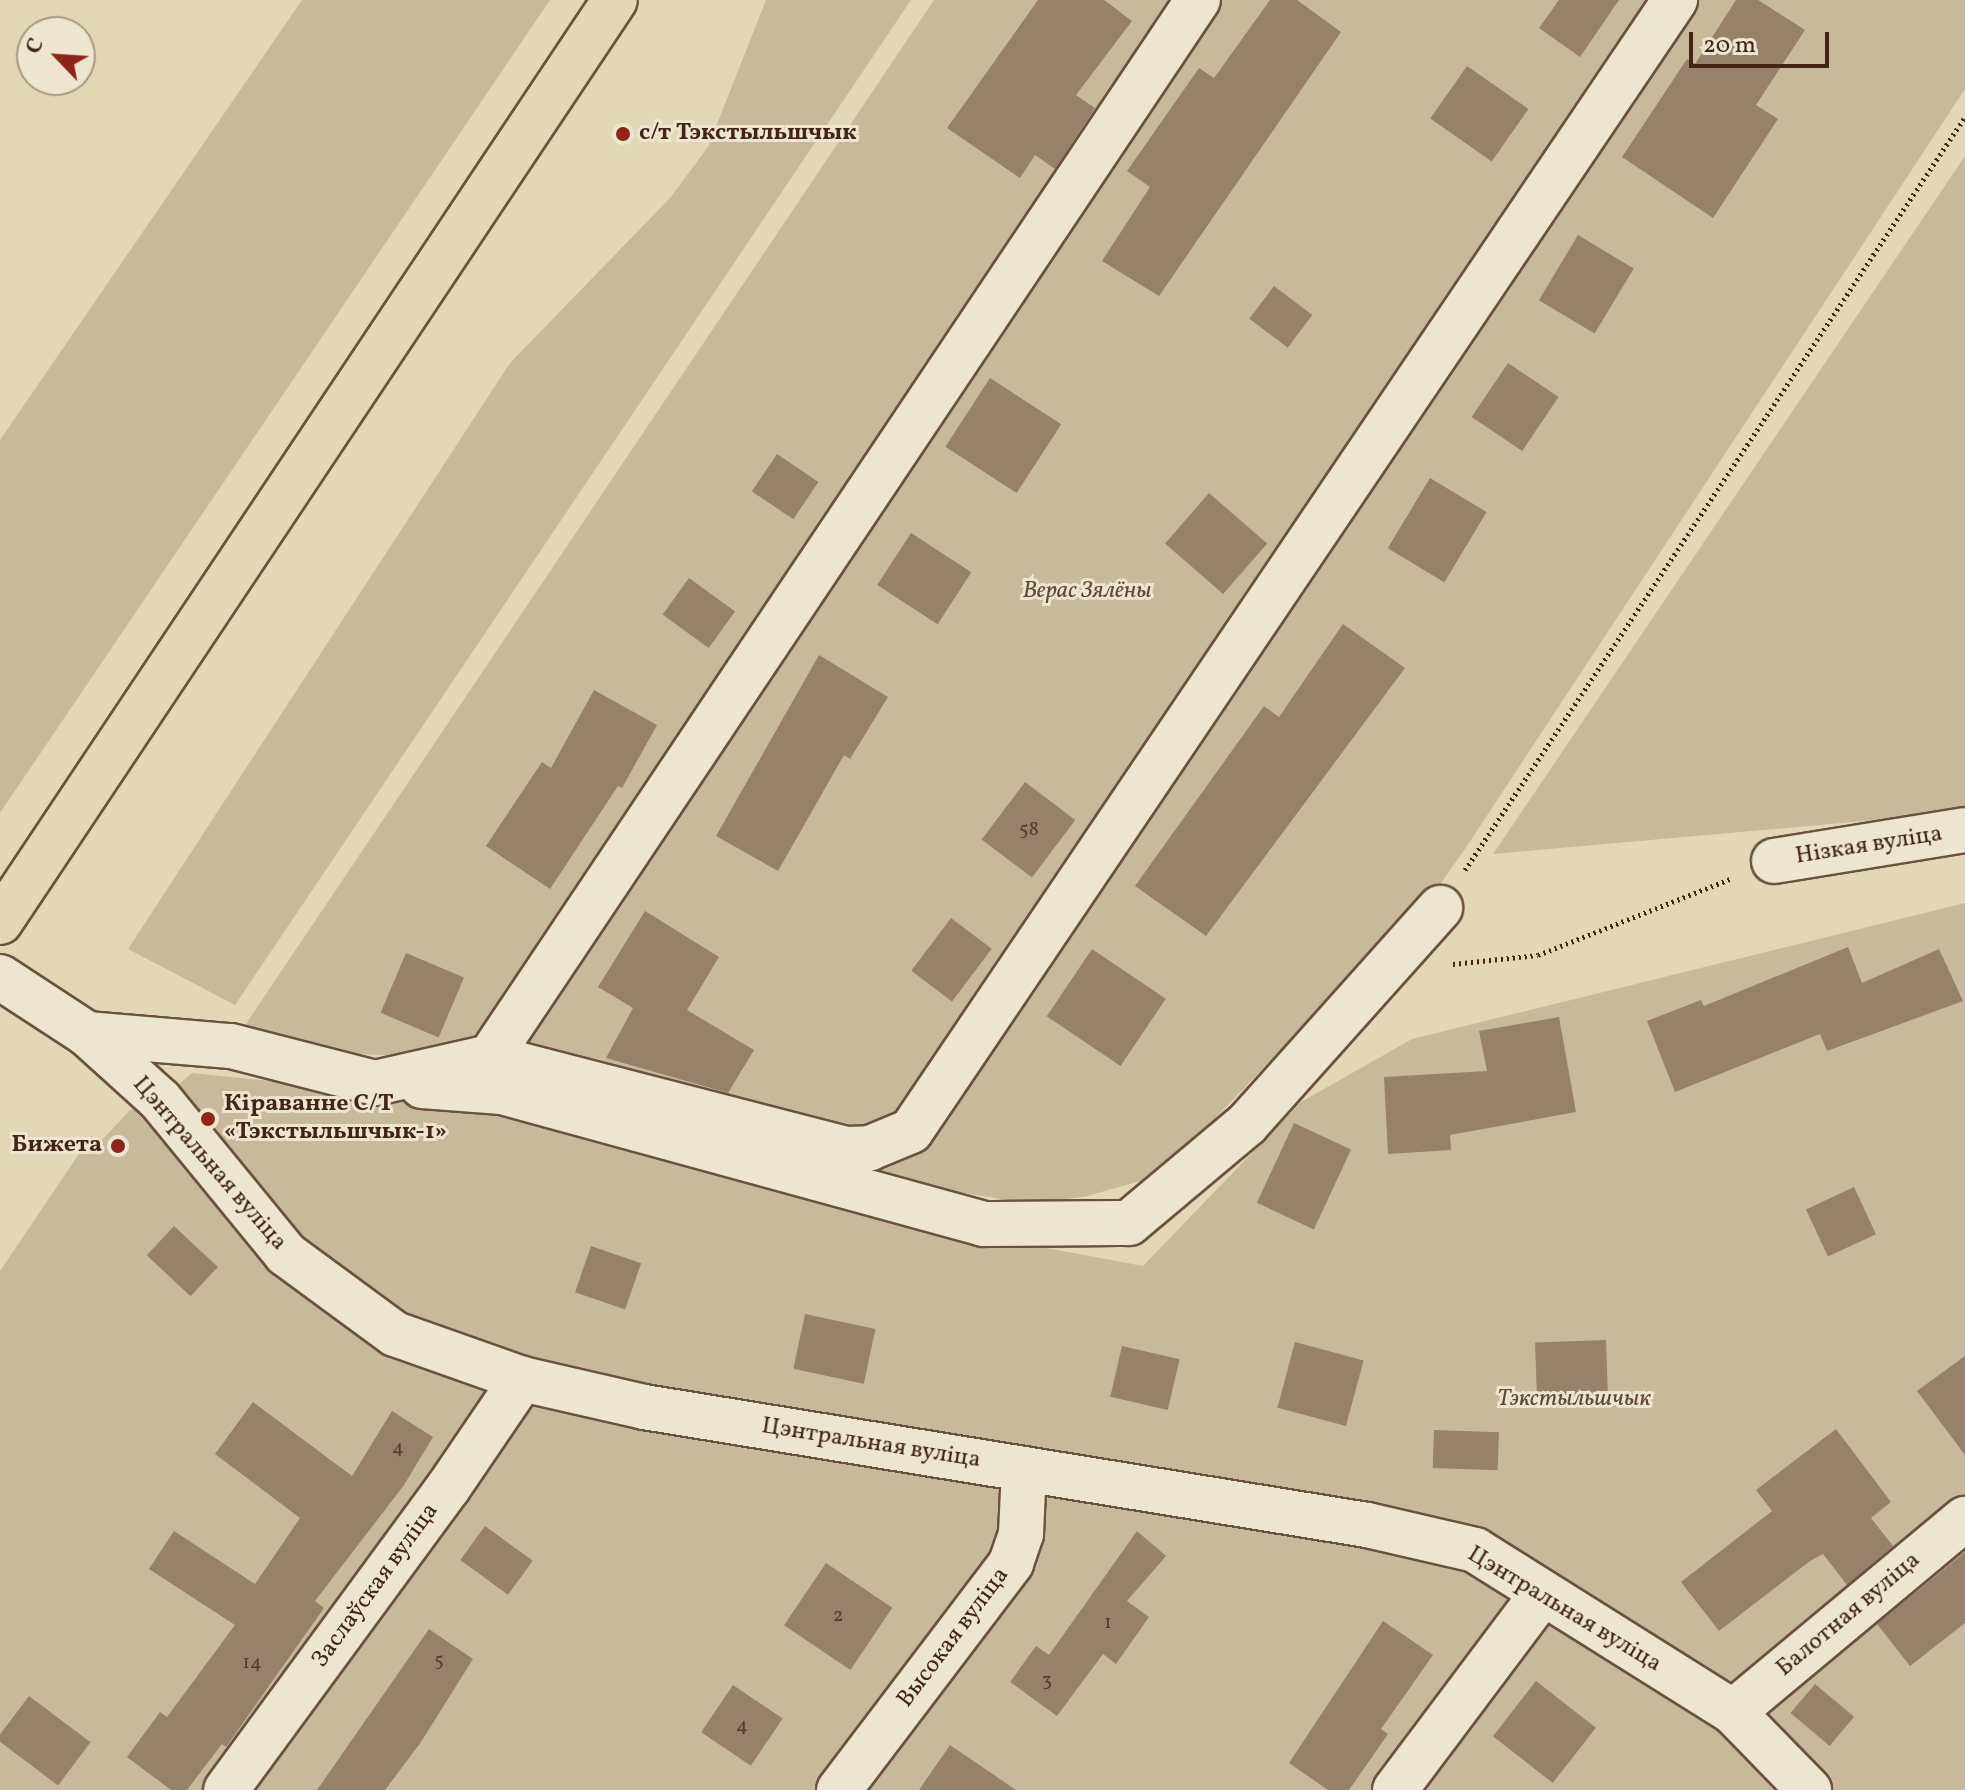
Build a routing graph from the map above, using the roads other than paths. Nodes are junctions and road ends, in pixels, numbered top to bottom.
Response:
1 (615, 0) edge
2 (1198, 0) edge
3 (1675, 0) edge
4 (1965, 830) edge
5 (1774, 861) road end
6 (1440, 908) road end
7 (0, 922) edge
8 (0, 977) edge
9 (87, 1034) junction
10 (490, 1057) junction
11 (375, 1083) junction
12 (522, 1379) junction
13 (1024, 1469) junction
14 (1965, 1519) edge
15 (1543, 1593) junction
16 (1733, 1712) junction
17 (226, 1790) edge
18 (839, 1790) edge
19 (1395, 1790) edge
20 (1809, 1790) edge

1 - 7 main road
2 - 10 street
3 - 10 street
4 - 5 street, Нізкая вуліца
6 - 11 street
8 - 9 street, Цэнтральная вуліца
9 - 11 street
9 - 12 street, Цэнтральная вуліца
10 - 11 street
12 - 13 street, Цэнтральная вуліца
12 - 17 street, Заслаўская вуліца
13 - 15 street, Цэнтральная вуліца
13 - 18 street, Высокая вуліца
14 - 16 street, Балотная вуліца
15 - 16 street, Цэнтральная вуліца
15 - 19 street
16 - 20 street, Цэнтральная вуліца

